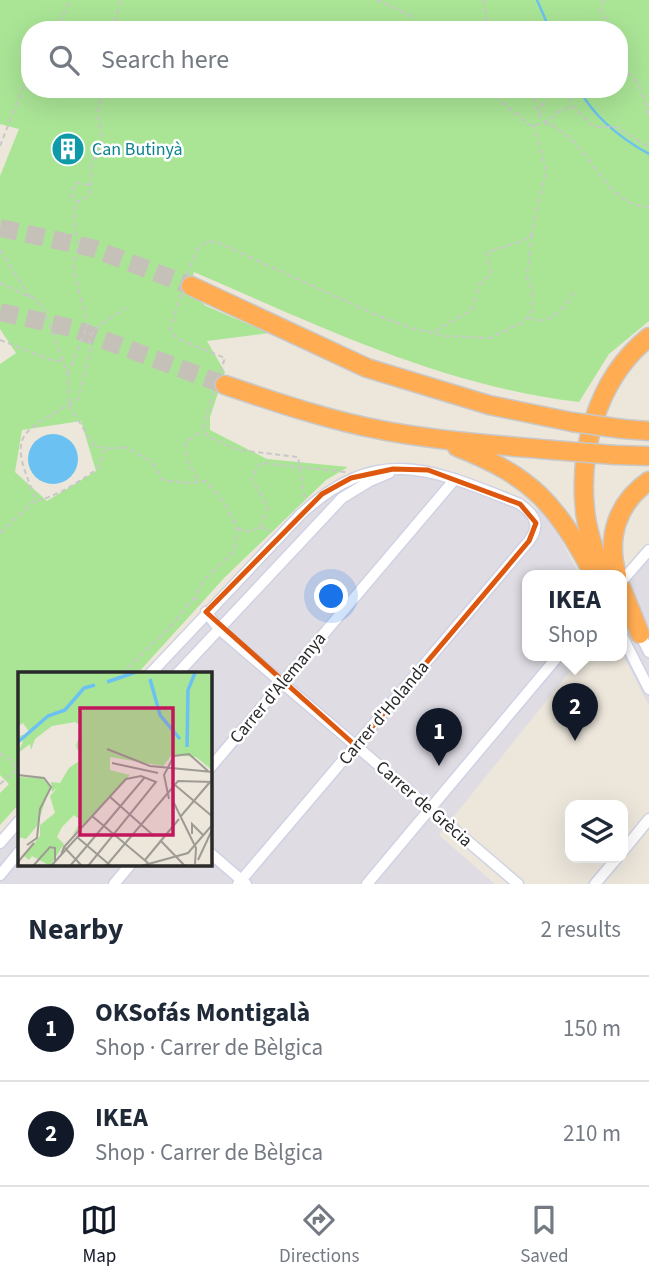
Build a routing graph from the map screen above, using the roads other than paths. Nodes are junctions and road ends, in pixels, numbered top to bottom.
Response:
1 (186, 287) tunnel mouth
2 (649, 337) edge
3 (219, 384) tunnel mouth
4 (649, 431) edge
5 (434, 439) junction
6 (649, 456) edge
7 (403, 468) junction
8 (455, 479) junction
9 (649, 481) edge
10 (305, 511) junction
11 (314, 526) junction
12 (649, 550) edge
13 (606, 570) edge
14 (606, 570) edge
15 (609, 570) edge
16 (613, 570) edge
17 (206, 612) junction
18 (627, 615) edge
19 (219, 629) junction
20 (631, 635) edge
21 (649, 652) edge
22 (554, 661) edge
23 (152, 672) edge
24 (179, 672) edge
25 (283, 683) junction
26 (649, 689) edge
27 (356, 746) junction
28 (212, 766) edge
29 (430, 809) junction
30 (649, 819) edge
31 (18, 822) edge
32 (0, 843) edge
33 (628, 845) edge
34 (18, 853) edge
35 (212, 855) edge
36 (613, 863) edge
37 (129, 866) edge
38 (0, 875) edge
39 (242, 883) edge
40 (114, 884) edge
41 (367, 884) edge
42 (518, 884) edge
43 (595, 884) edge

1 - 4 highway, bridge
2 - 13 highway
3 - 5 highway
5 - 6 highway, bridge
5 - 14 highway
7 - 8 street
7 - 10 street
7 - 11 street
8 - 25 street, Carrer d'Alemanya
8 - 27 street, Carrer d'Holanda
9 - 15 highway
10 - 11 street
10 - 17 street
11 - 19 street
12 - 16 street
17 - 19 street, Carrer de Grècia
17 - 23 street
18 - 20 highway
19 - 24 street
19 - 25 street, Carrer de Grècia
20 - 21 street
20 - 26 street
22 - 29 street
25 - 27 street, Carrer de Grècia
25 - 28 street, Carrer d'Alemanya
27 - 29 street, Carrer de Grècia
27 - 39 street, Carrer d'Holanda
29 - 41 street
29 - 42 street, Carrer de Grècia
30 - 33 street
31 - 32 street
34 - 38 street
35 - 39 street
36 - 43 street
37 - 40 street

